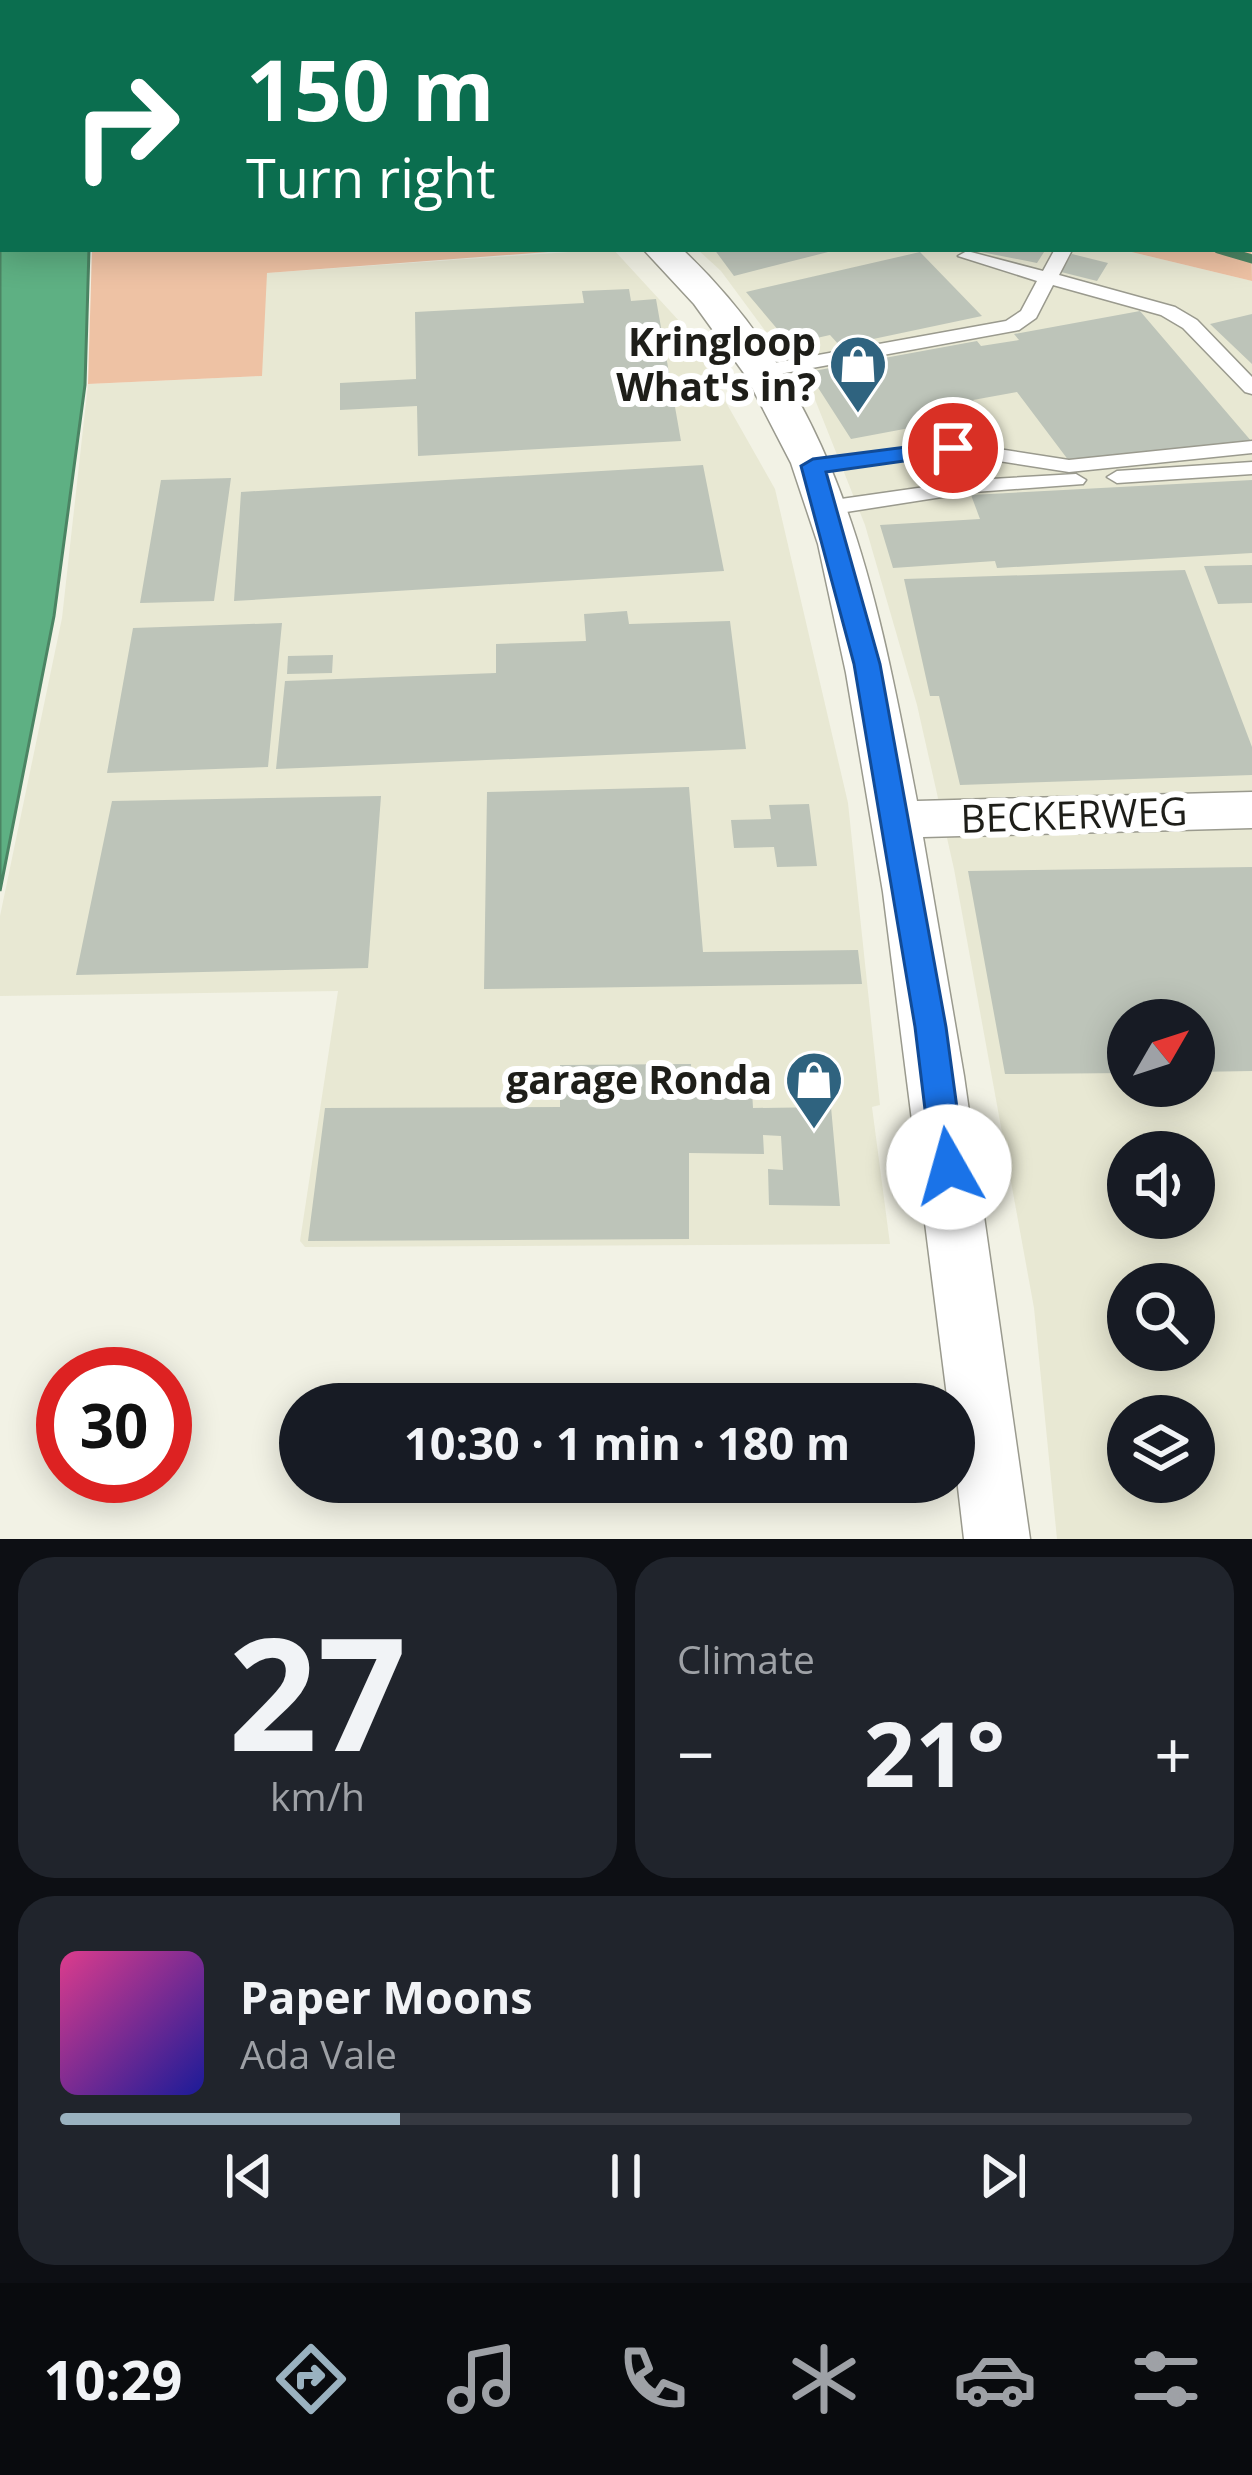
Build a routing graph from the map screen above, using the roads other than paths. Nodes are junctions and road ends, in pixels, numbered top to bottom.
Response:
1 (664, 252) edge
2 (1062, 252) dead end
3 (967, 256) dead end
4 (1048, 277) junction
5 (763, 371) junction
6 (1252, 388) edge
7 (1252, 447) edge
8 (1252, 468) edge
9 (820, 487) junction
10 (1252, 810) edge
11 (896, 820) junction
12 (997, 1539) edge

1 - 5 street
2 - 4 lane
3 - 4 lane
4 - 5 lane
4 - 6 lane
5 - 9 street
7 - 9 lane
8 - 9 lane
9 - 11 street
10 - 11 street, BECKERWEG
11 - 12 street

